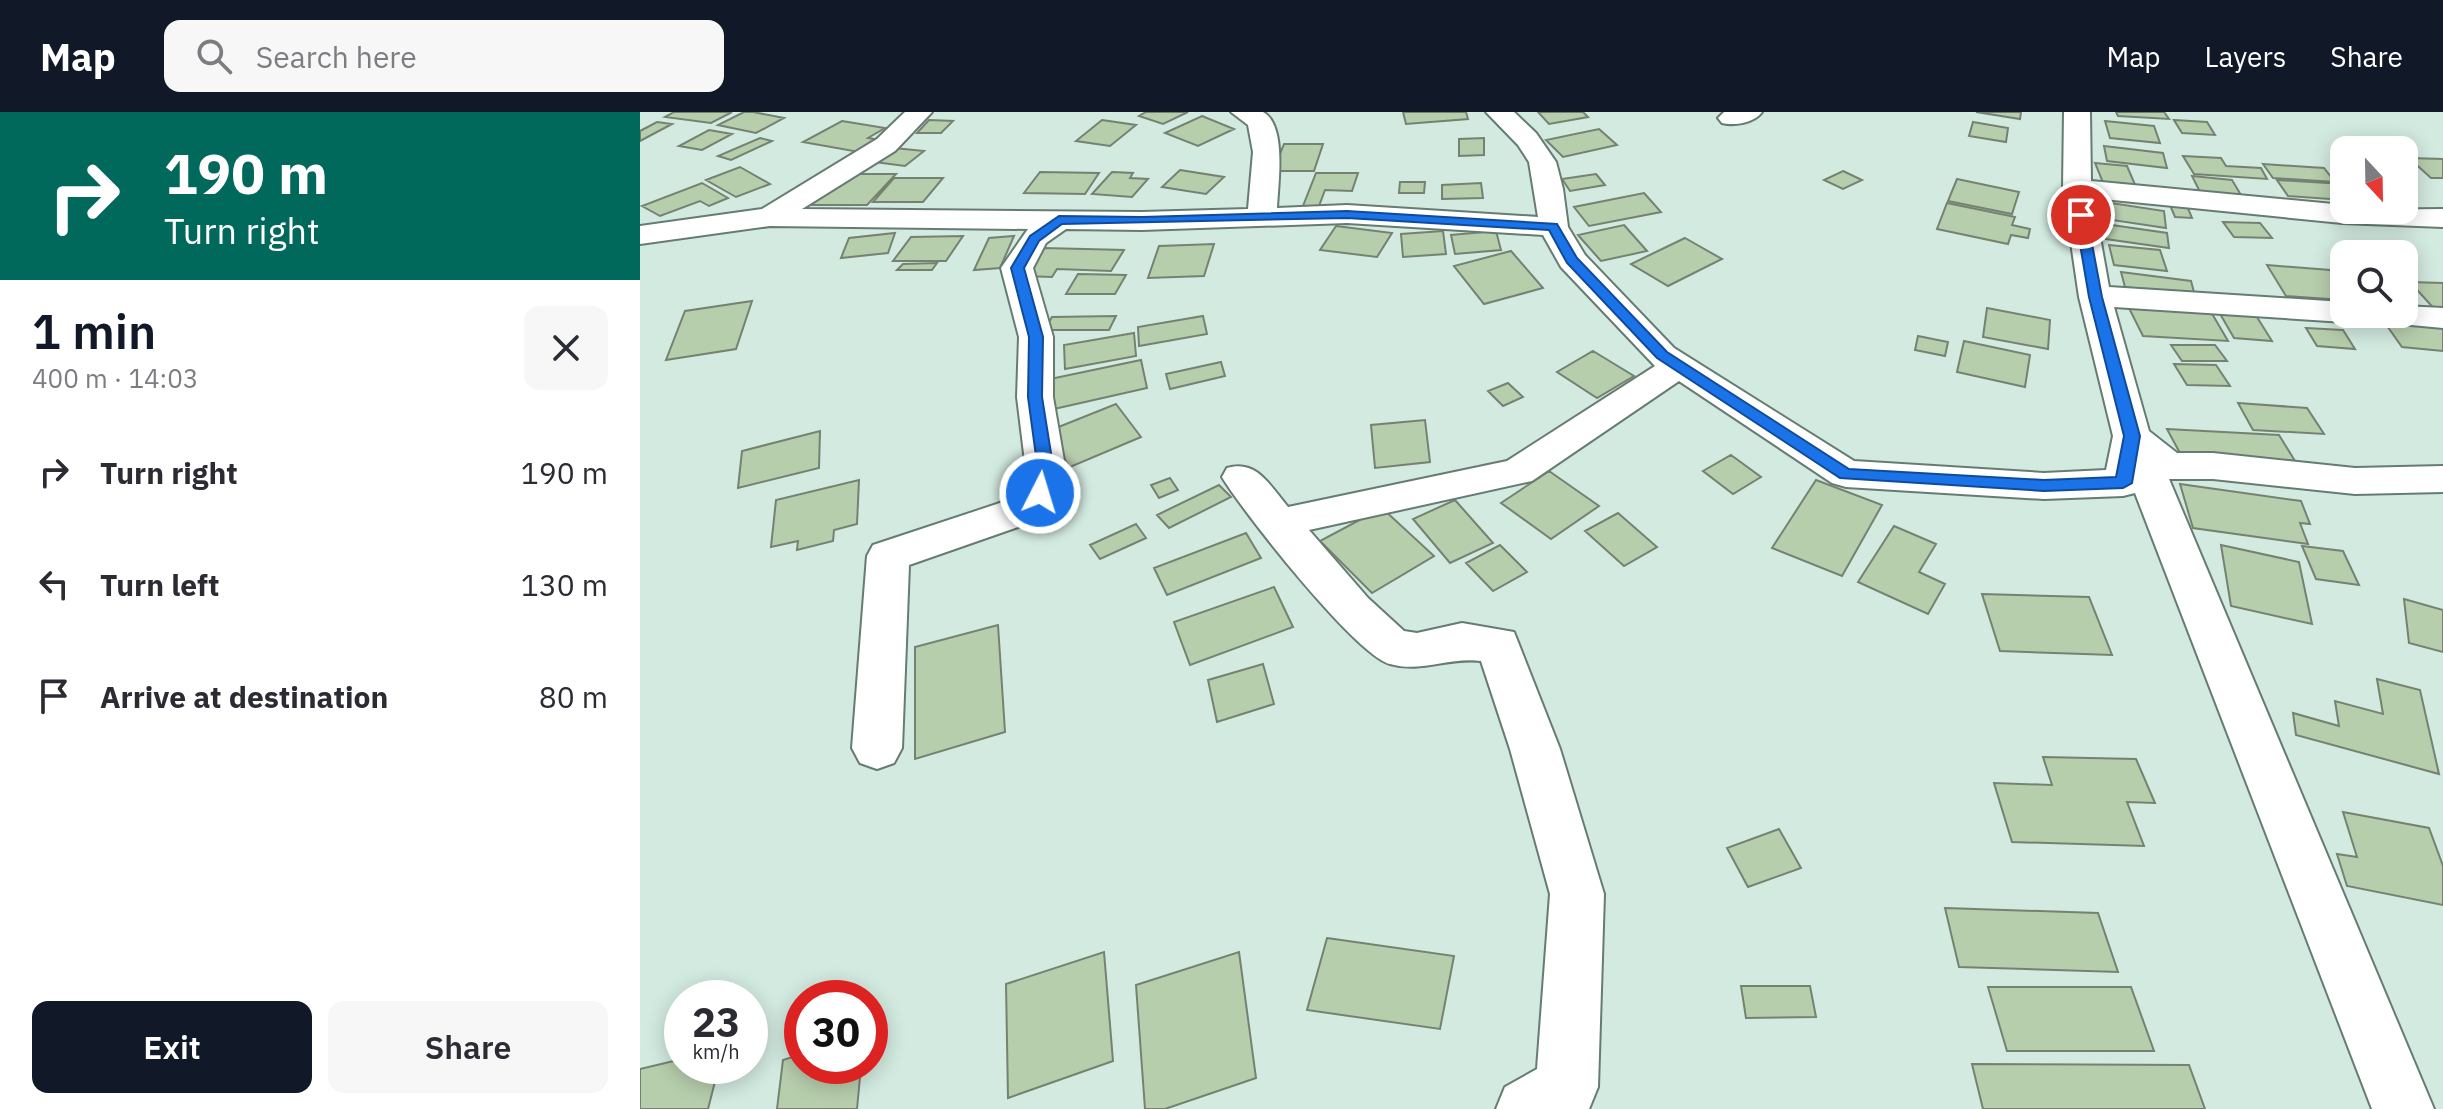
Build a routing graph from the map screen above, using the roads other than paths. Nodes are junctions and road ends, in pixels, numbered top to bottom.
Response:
1 (919, 112) edge
2 (1244, 112) edge
3 (1499, 112) edge
4 (2077, 112) edge
5 (2077, 188) junction
6 (770, 217) junction
7 (1262, 217) junction
8 (2443, 218) edge
9 (1059, 220) junction
10 (1553, 227) junction
11 (643, 232) edge
12 (2095, 297) junction
13 (2330, 311) edge
14 (2418, 316) edge
15 (2443, 318) edge
16 (1678, 366) junction
17 (2132, 436) junction
18 (1241, 477) dead end
19 (2443, 479) edge
20 (1282, 526) junction
21 (877, 748) dead end
22 (1527, 1109) edge
23 (2403, 1109) edge

1 - 6 street
2 - 7 street
3 - 10 street
4 - 5 street
5 - 8 street
5 - 12 street
6 - 9 street
6 - 11 street
7 - 9 street
7 - 10 street
9 - 21 street
10 - 16 street
12 - 13 street
12 - 17 street
14 - 15 street
16 - 17 street
16 - 20 street
17 - 19 street
17 - 23 street
18 - 20 street
20 - 22 street

